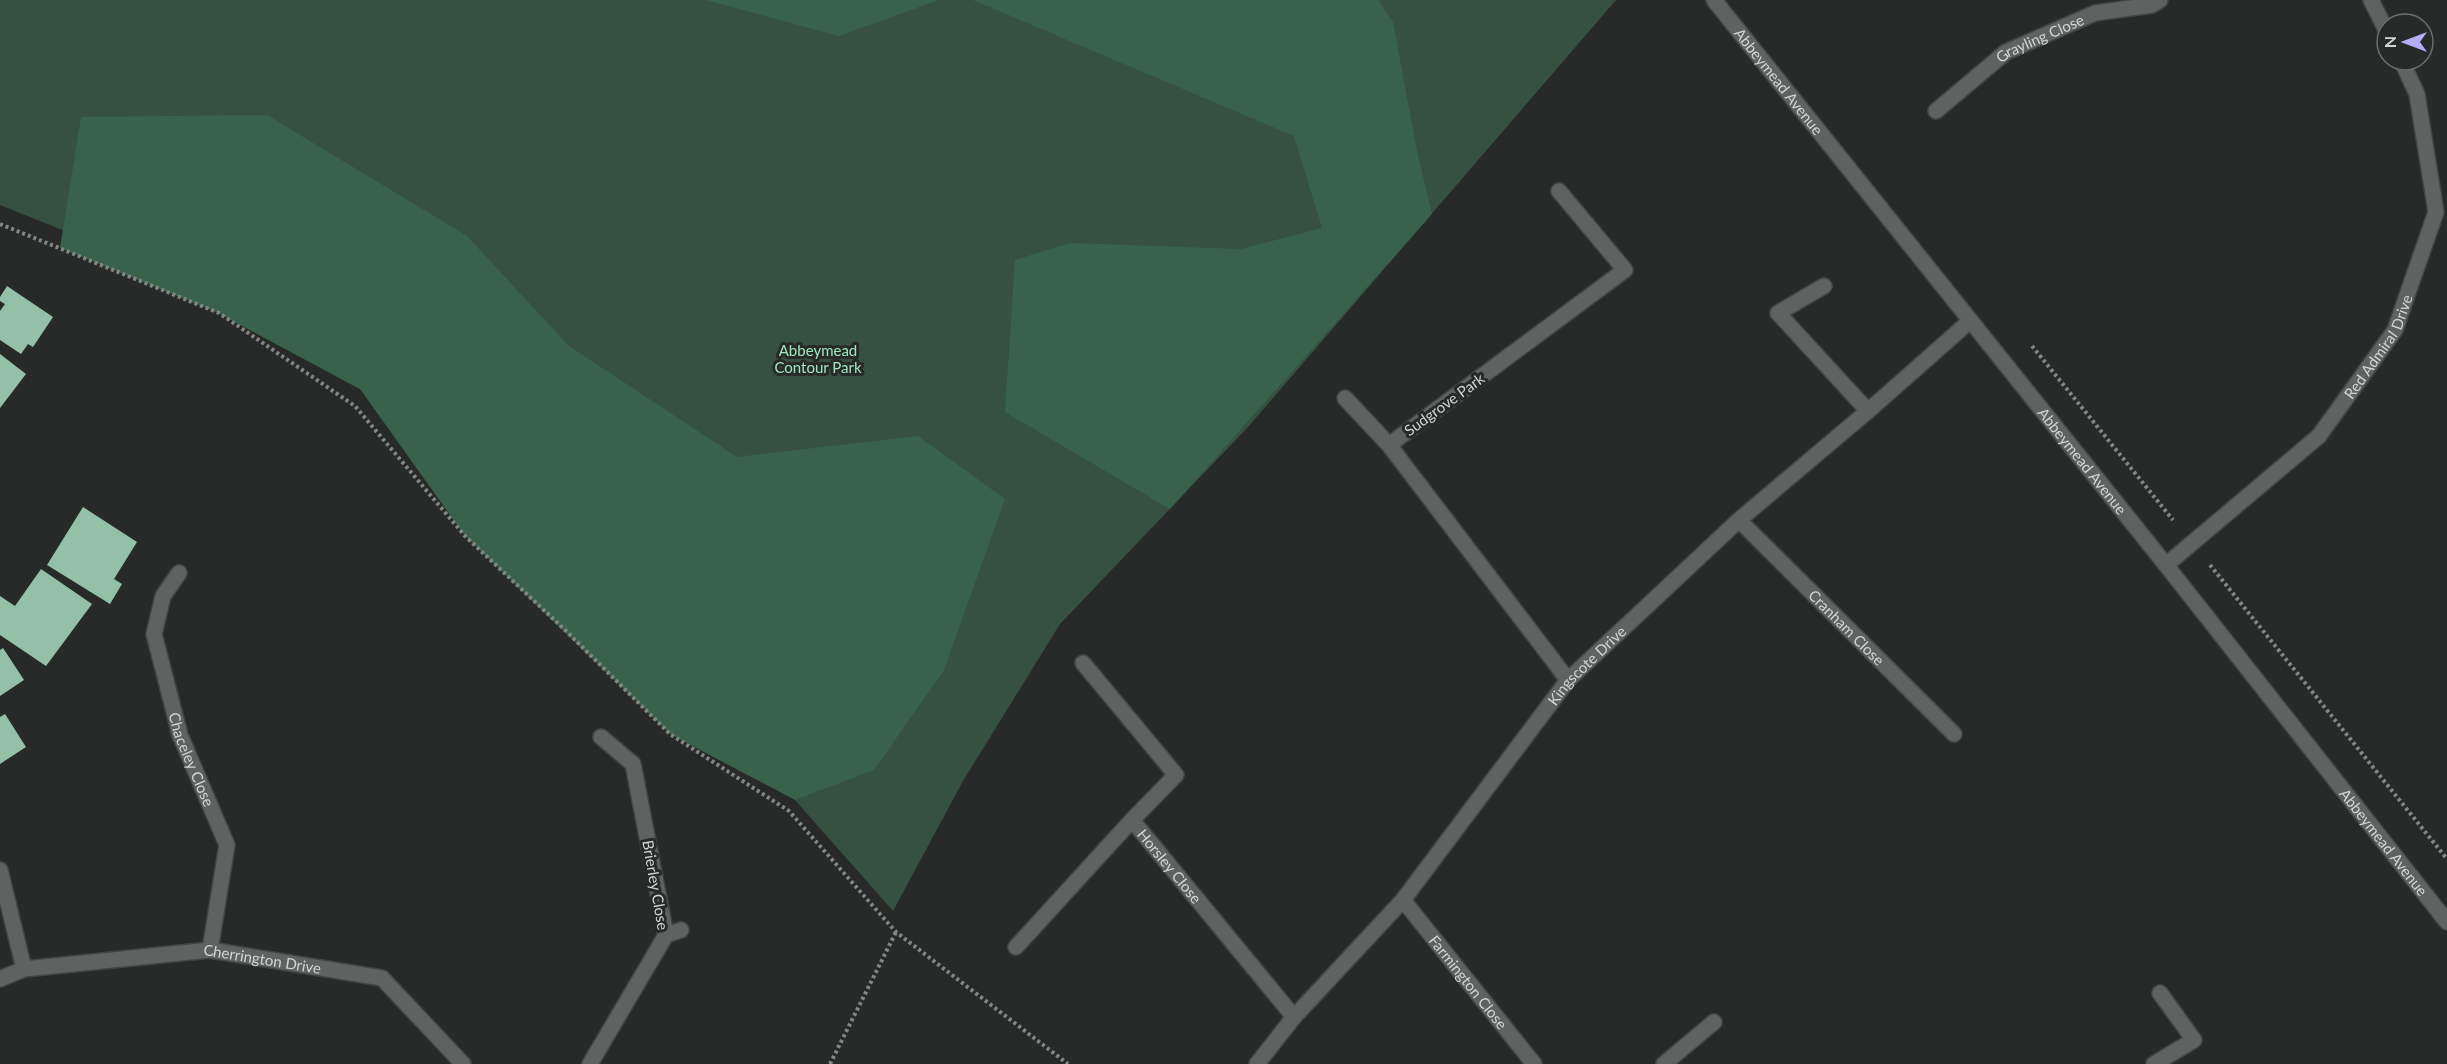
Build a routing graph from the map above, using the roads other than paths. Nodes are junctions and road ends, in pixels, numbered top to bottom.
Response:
1 (1714, 0) edge
2 (2160, 0) edge
3 (2407, 72) edge
4 (1936, 111) dead end
5 (1558, 191) dead end
6 (2442, 215) edge
7 (1824, 286) dead end
8 (1970, 321) junction
9 (1346, 398) dead end
10 (1868, 411) junction
11 (1389, 445) junction
12 (1738, 520) junction
13 (2166, 565) junction
14 (178, 573) dead end
15 (1083, 663) dead end
16 (1568, 680) junction
17 (1954, 734) dead end
18 (601, 737) dead end
19 (1132, 820) junction
20 (0, 870) edge
21 (1403, 900) junction
22 (2447, 922) edge
23 (1016, 947) dead end
24 (210, 950) junction
25 (24, 969) junction
26 (0, 978) edge
27 (2160, 993) dead end
28 (1294, 1017) junction
29 (1714, 1022) dead end
30 (463, 1064) edge
31 (590, 1064) edge
32 (1257, 1064) edge
33 (1534, 1064) edge
34 (1664, 1064) edge
35 (2154, 1064) edge

1 - 8 street, Abbeymead Avenue
2 - 4 street, Grayling Close
3 - 6 street, Red Admiral Drive
5 - 11 street, Sudgrove Park
6 - 13 street, Red Admiral Drive
7 - 10 street
8 - 10 street, Kingscote Drive
8 - 13 street, Abbeymead Avenue
9 - 11 street
10 - 12 street, Kingscote Drive
11 - 16 street, Sudgrove Park
12 - 16 street, Kingscote Drive
12 - 17 street, Cranham Close
13 - 22 street, Abbeymead Avenue
14 - 24 street, Chaceley Close
15 - 19 street, Horsley Close
16 - 21 street, Kingscote Drive
18 - 31 street, Brierley Close
19 - 23 street
19 - 28 street, Horsley Close
20 - 25 street
21 - 28 street, Kingscote Drive
21 - 33 street, Farmington Close
24 - 25 street, Cherrington Drive
24 - 30 street, Cherrington Drive
25 - 26 street, Cherrington Drive
27 - 35 street
28 - 32 street, Kingscote Drive
29 - 34 street

